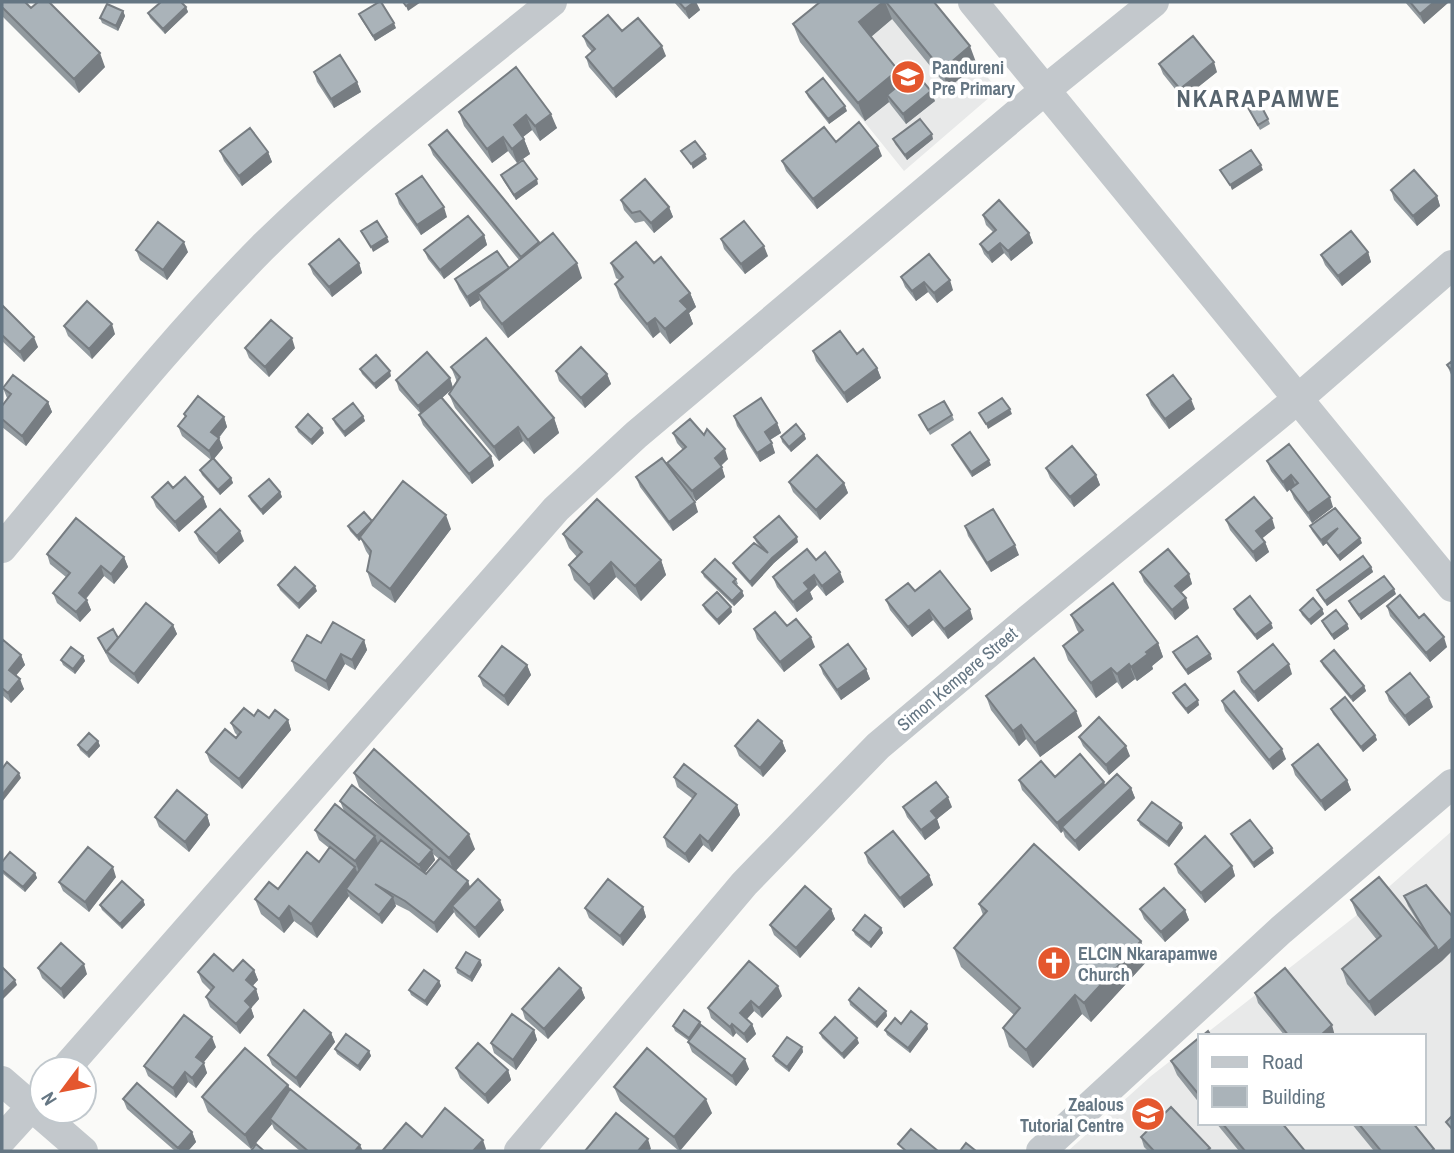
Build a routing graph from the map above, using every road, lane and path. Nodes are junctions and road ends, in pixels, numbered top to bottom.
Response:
1 (552, 2) edge
2 (973, 2) edge
3 (1154, 2) edge
4 (1045, 90) junction
5 (1452, 265) edge
6 (1299, 398) junction
7 (2, 548) edge
8 (1452, 587) edge
9 (1452, 784) edge
10 (77, 1055) edge
11 (2, 1081) edge
12 (28, 1096) edge
13 (28, 1111) edge
14 (59, 1125) edge
15 (2, 1139) edge
16 (83, 1151) edge
17 (519, 1151) edge
18 (1041, 1151) edge

1 - 7 street
2 - 4 street
3 - 4 street
4 - 6 street
4 - 10 street
5 - 6 street, Simon Kempere Street
6 - 8 street
6 - 17 street, Simon Kempere Street
9 - 18 street
11 - 12 street
13 - 15 street
14 - 16 street

